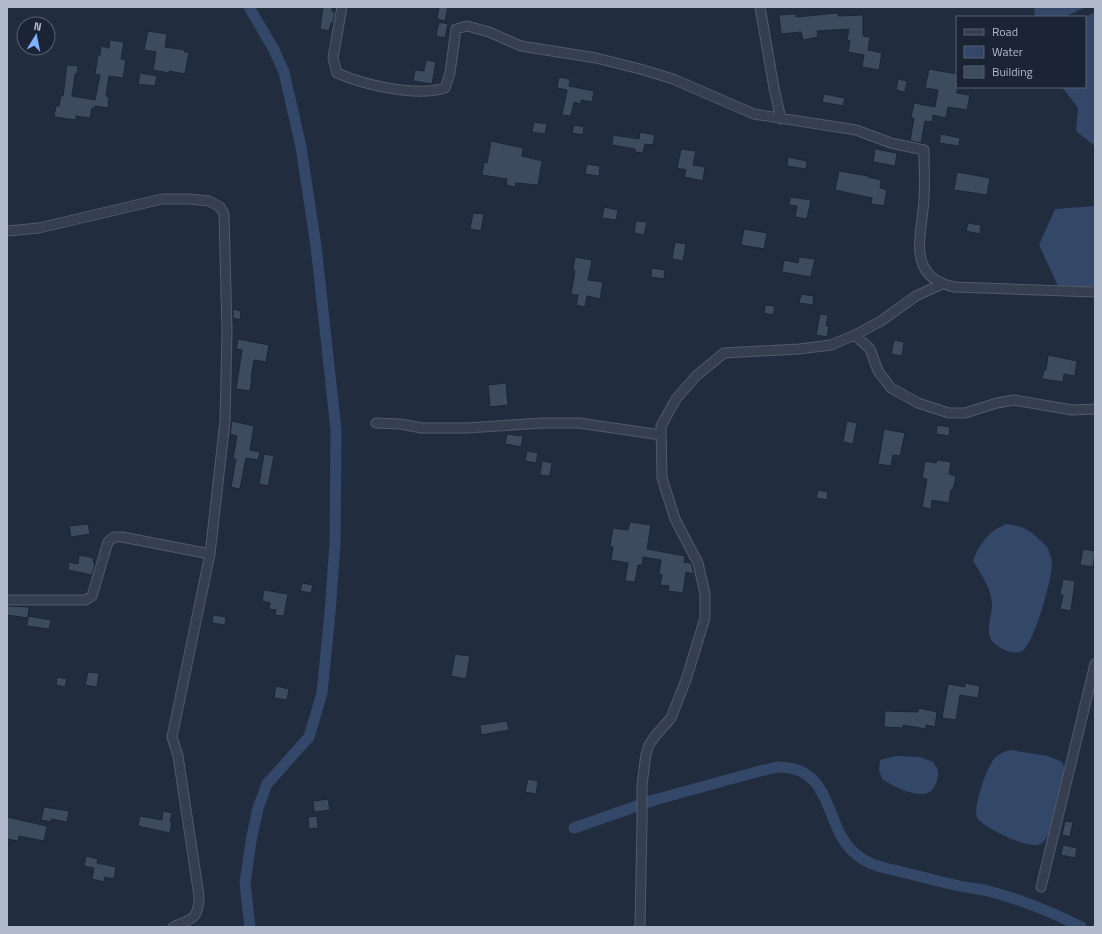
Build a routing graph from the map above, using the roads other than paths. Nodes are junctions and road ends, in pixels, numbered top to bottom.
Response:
1 (342, 7) edge
2 (760, 7) edge
3 (780, 119) junction
4 (7, 231) edge
5 (942, 284) junction
6 (1095, 292) edge
7 (855, 335) junction
8 (1095, 409) edge
9 (376, 423) dead end
10 (661, 435) junction
11 (210, 554) junction
12 (7, 600) edge
13 (1095, 664) edge
14 (1041, 887) dead end
15 (173, 927) edge
16 (640, 927) edge

1 - 3 street
2 - 3 street
3 - 5 street
4 - 11 street
5 - 6 street
5 - 7 street
7 - 8 street
7 - 10 street
9 - 10 street
10 - 16 street
11 - 12 street
11 - 15 street
13 - 14 street

